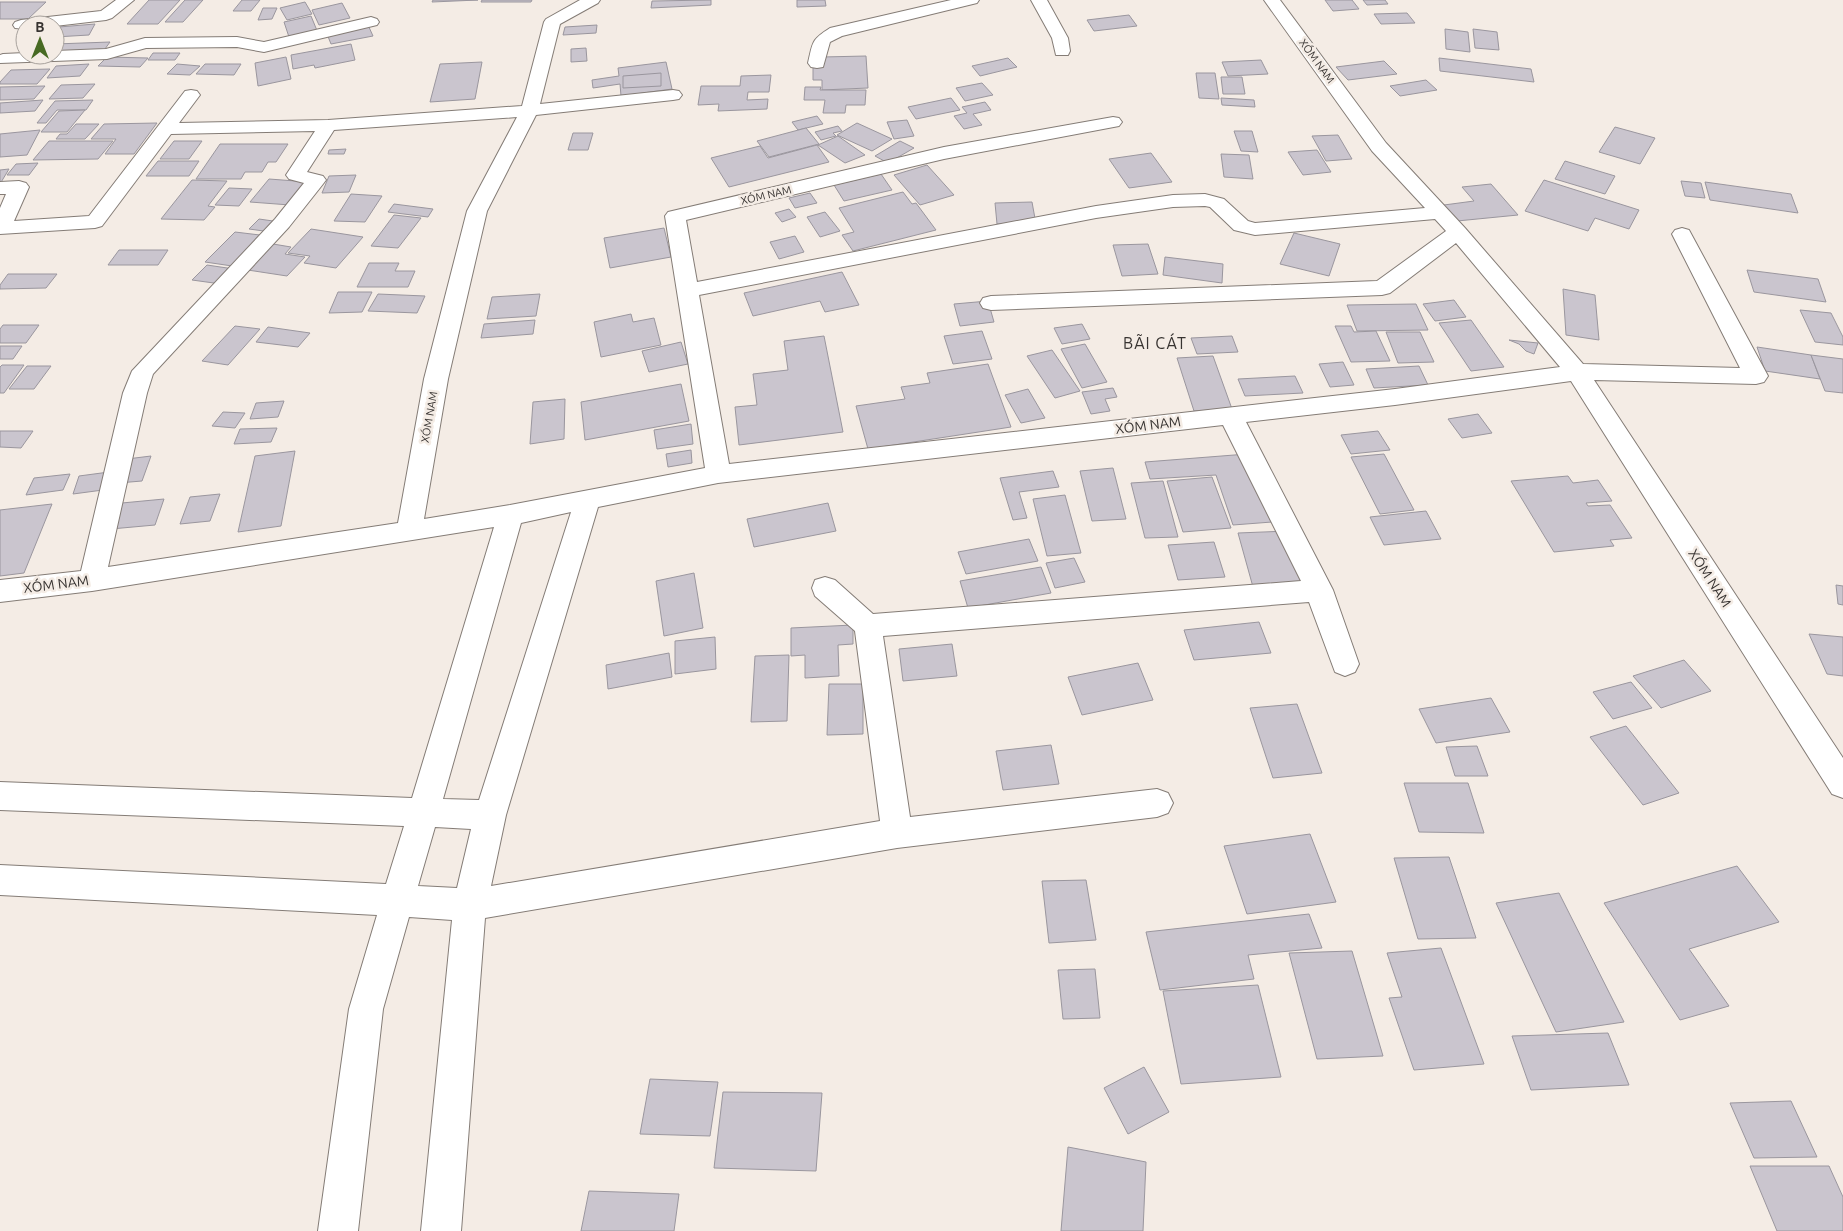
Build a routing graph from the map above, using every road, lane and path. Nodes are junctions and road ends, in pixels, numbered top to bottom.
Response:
1 (126, 0) edge
2 (592, 0) edge
3 (971, 0) edge
4 (1039, 0) edge
5 (1272, 0) edge
6 (371, 22) dead end
7 (1062, 51) dead end
8 (1, 61) edge
9 (817, 63) dead end
10 (673, 95) dead end
11 (191, 96) dead end
12 (530, 110) junction
13 (1113, 122) dead end
14 (328, 125) junction
15 (166, 129) junction
16 (0, 188) edge
17 (1440, 213) junction
18 (1458, 232) junction
19 (1682, 234) dead end
20 (687, 291) junction
21 (991, 303) dead end
22 (1577, 372) junction
23 (1231, 416) junction
24 (718, 474) junction
25 (588, 499) junction
26 (510, 515) junction
27 (409, 531) junction
28 (92, 580) junction
29 (825, 588) dead end
30 (1320, 590) junction
31 (0, 592) edge
32 (868, 626) junction
33 (1345, 664) dead end
34 (1843, 784) edge
35 (0, 796) edge
36 (1157, 803) dead end
37 (424, 812) junction
38 (490, 815) junction
39 (897, 833) junction
40 (0, 880) edge
41 (398, 900) junction
42 (470, 905) junction
43 (338, 1231) edge
44 (441, 1231) edge

1 - 8 street
2 - 12 street, XÓM NAM
3 - 9 street
4 - 7 street
5 - 17 street, XÓM NAM
6 - 8 street
10 - 12 street
11 - 15 street
12 - 14 street
12 - 27 street, XÓM NAM
13 - 20 street, XÓM NAM
14 - 15 street
14 - 28 street
15 - 16 street
17 - 18 street, XÓM NAM
17 - 20 street
18 - 21 street
18 - 22 street, XÓM NAM
19 - 22 street, XÓM NAM
20 - 24 street, XÓM NAM
22 - 23 street, XÓM NAM
22 - 34 street, XÓM NAM
23 - 24 street, XÓM NAM
23 - 30 street
24 - 25 street, XÓM NAM
25 - 26 street, XÓM NAM
25 - 38 street
26 - 27 street, XÓM NAM
26 - 37 street
27 - 28 street, XÓM NAM
28 - 31 street, XÓM NAM
29 - 32 street
30 - 32 street
30 - 33 street
32 - 39 street
35 - 37 street
36 - 39 street
37 - 38 street
37 - 41 street
38 - 42 street
39 - 42 street
40 - 41 street
41 - 42 street
41 - 43 street
42 - 44 street

